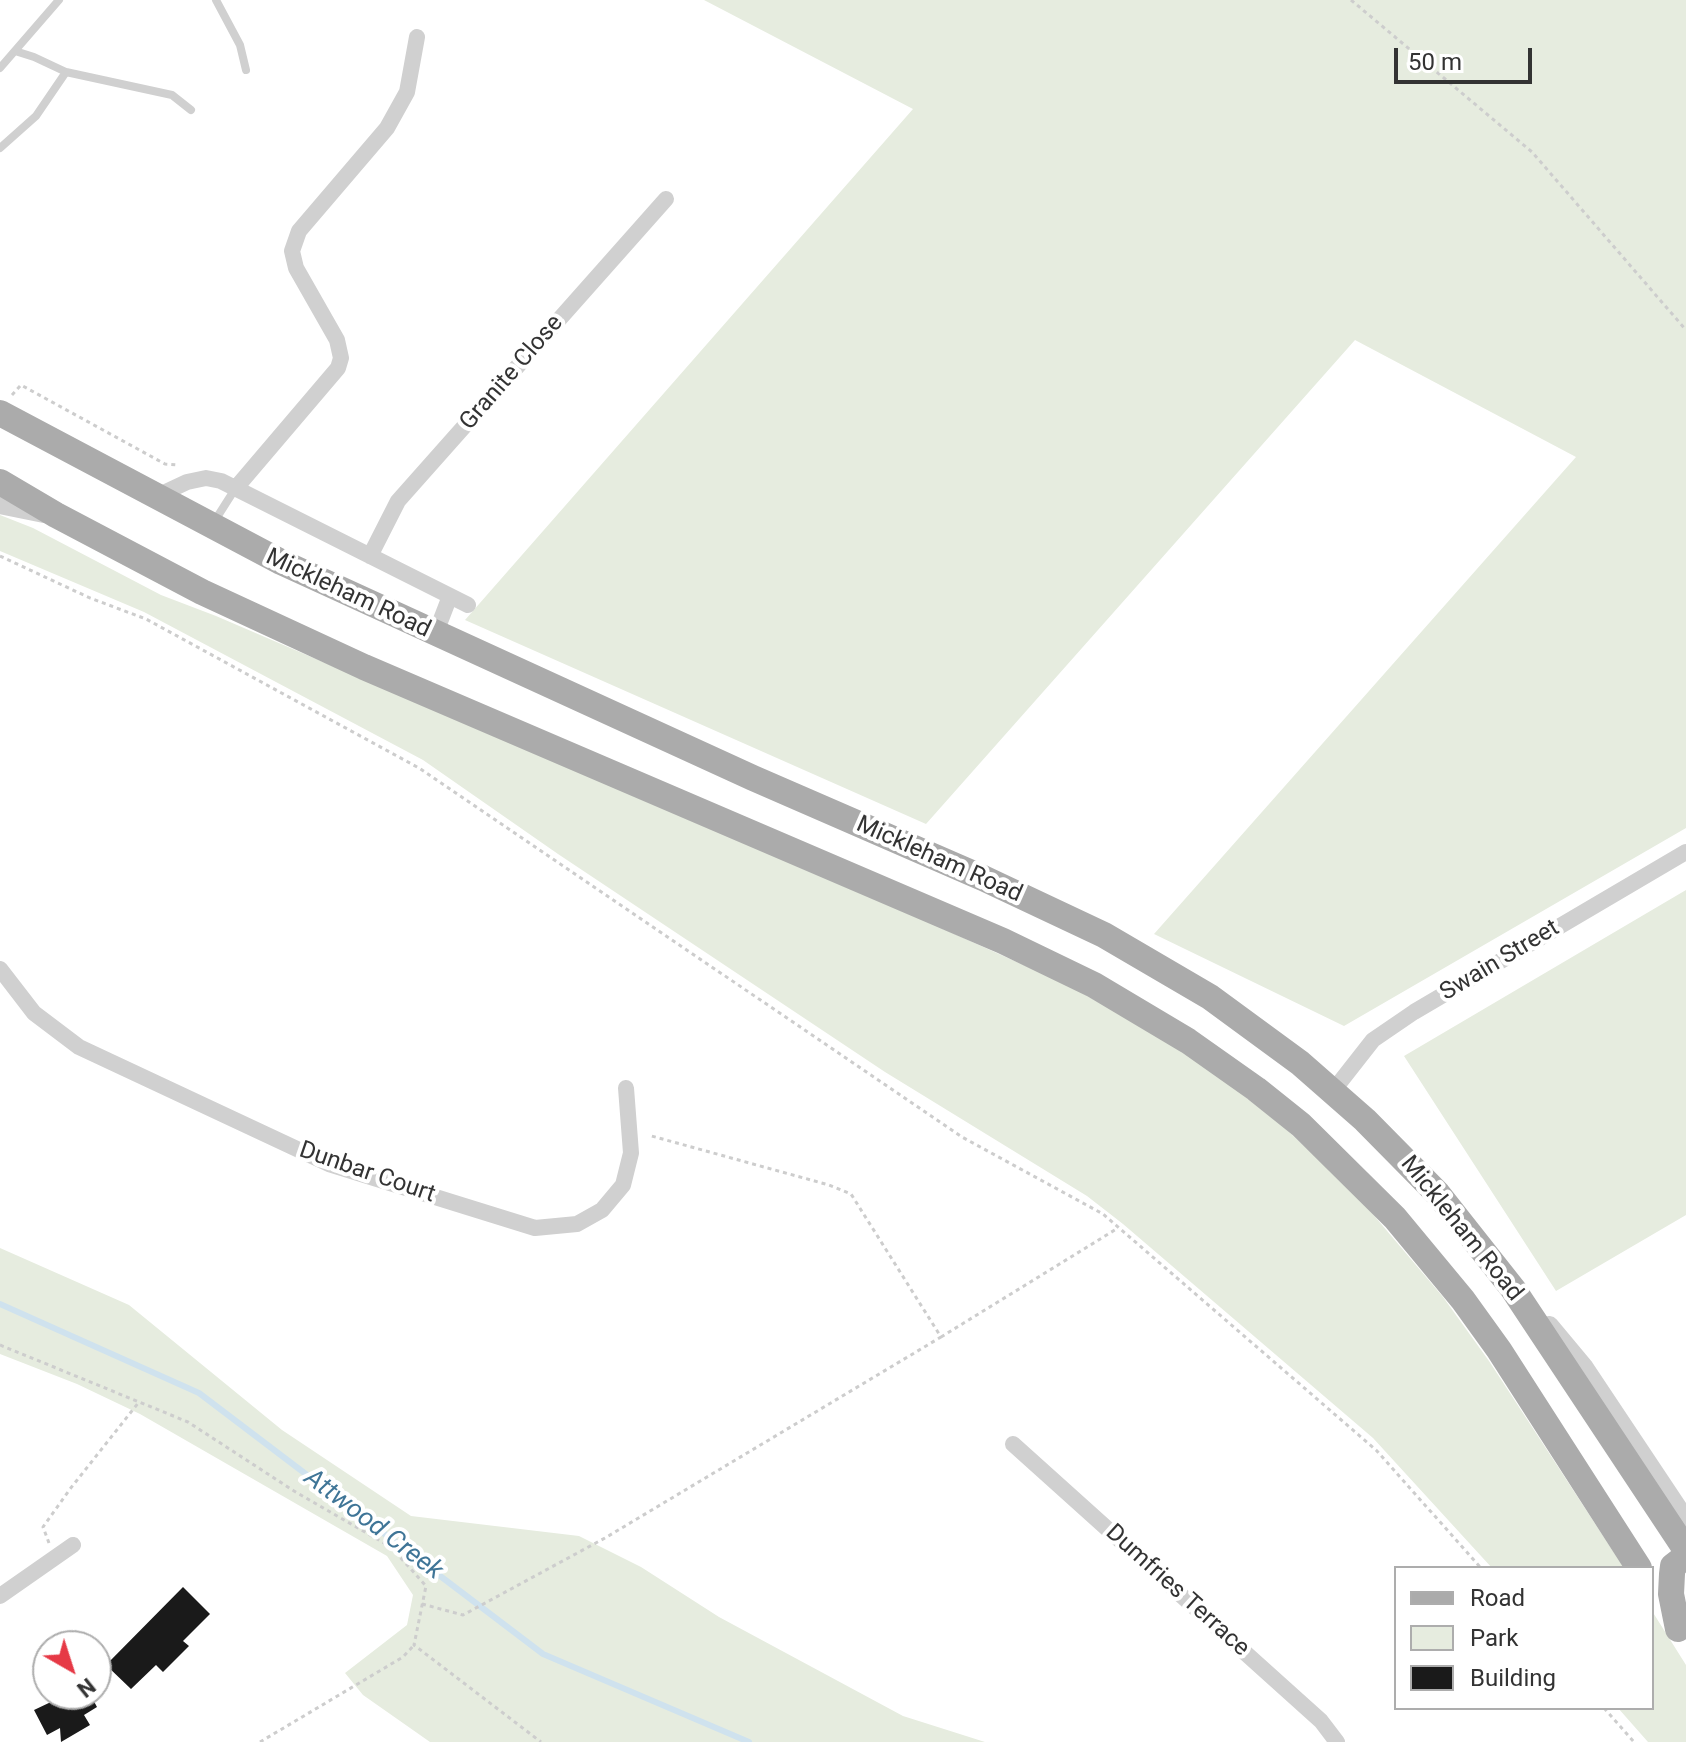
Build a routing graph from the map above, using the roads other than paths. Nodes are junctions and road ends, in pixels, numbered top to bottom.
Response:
1 (59, 0) edge
2 (216, 0) edge
3 (417, 37) dead end
4 (15, 51) junction
5 (0, 68) edge
6 (246, 70) dead end
7 (66, 72) junction
8 (191, 110) dead end
9 (0, 148) edge
10 (666, 199) dead end
11 (3, 408) edge
12 (0, 482) edge
13 (235, 489) junction
14 (155, 497) junction
15 (0, 504) edge
16 (56, 515) junction
17 (210, 527) junction
18 (370, 556) junction
19 (450, 596) junction
20 (468, 605) dead end
21 (435, 635) junction
22 (1686, 852) edge
23 (0, 969) edge
24 (626, 1088) dead end
25 (1333, 1091) junction
26 (1513, 1289) junction
27 (1013, 1444) dead end
28 (1686, 1521) edge
29 (73, 1545) dead end
30 (1686, 1550) edge
31 (1686, 1556) edge
32 (1638, 1566) edge
33 (1654, 1592) edge
34 (0, 1596) edge
35 (1682, 1635) edge
36 (1337, 1742) edge

1 - 4 lane
2 - 6 lane
3 - 13 street
4 - 5 lane
4 - 7 lane
7 - 8 lane
7 - 9 lane
10 - 18 street, Granite Close
11 - 14 main road, Mickleham Road
12 - 16 main road, Mickleham Road
13 - 14 street
13 - 17 lane
13 - 18 street
14 - 17 main road, Mickleham Road
15 - 16 street
16 - 32 main road, Mickleham Road
17 - 21 main road, Mickleham Road
18 - 19 street
19 - 20 street
19 - 21 street
21 - 25 main road, Mickleham Road
22 - 25 street, Swain Street
23 - 24 street, Dunbar Court
25 - 26 main road, Mickleham Road
26 - 28 street
26 - 30 main road, Mickleham Road
27 - 36 street, Dumfries Terrace
29 - 34 street
31 - 35 main road
33 - 35 main road

